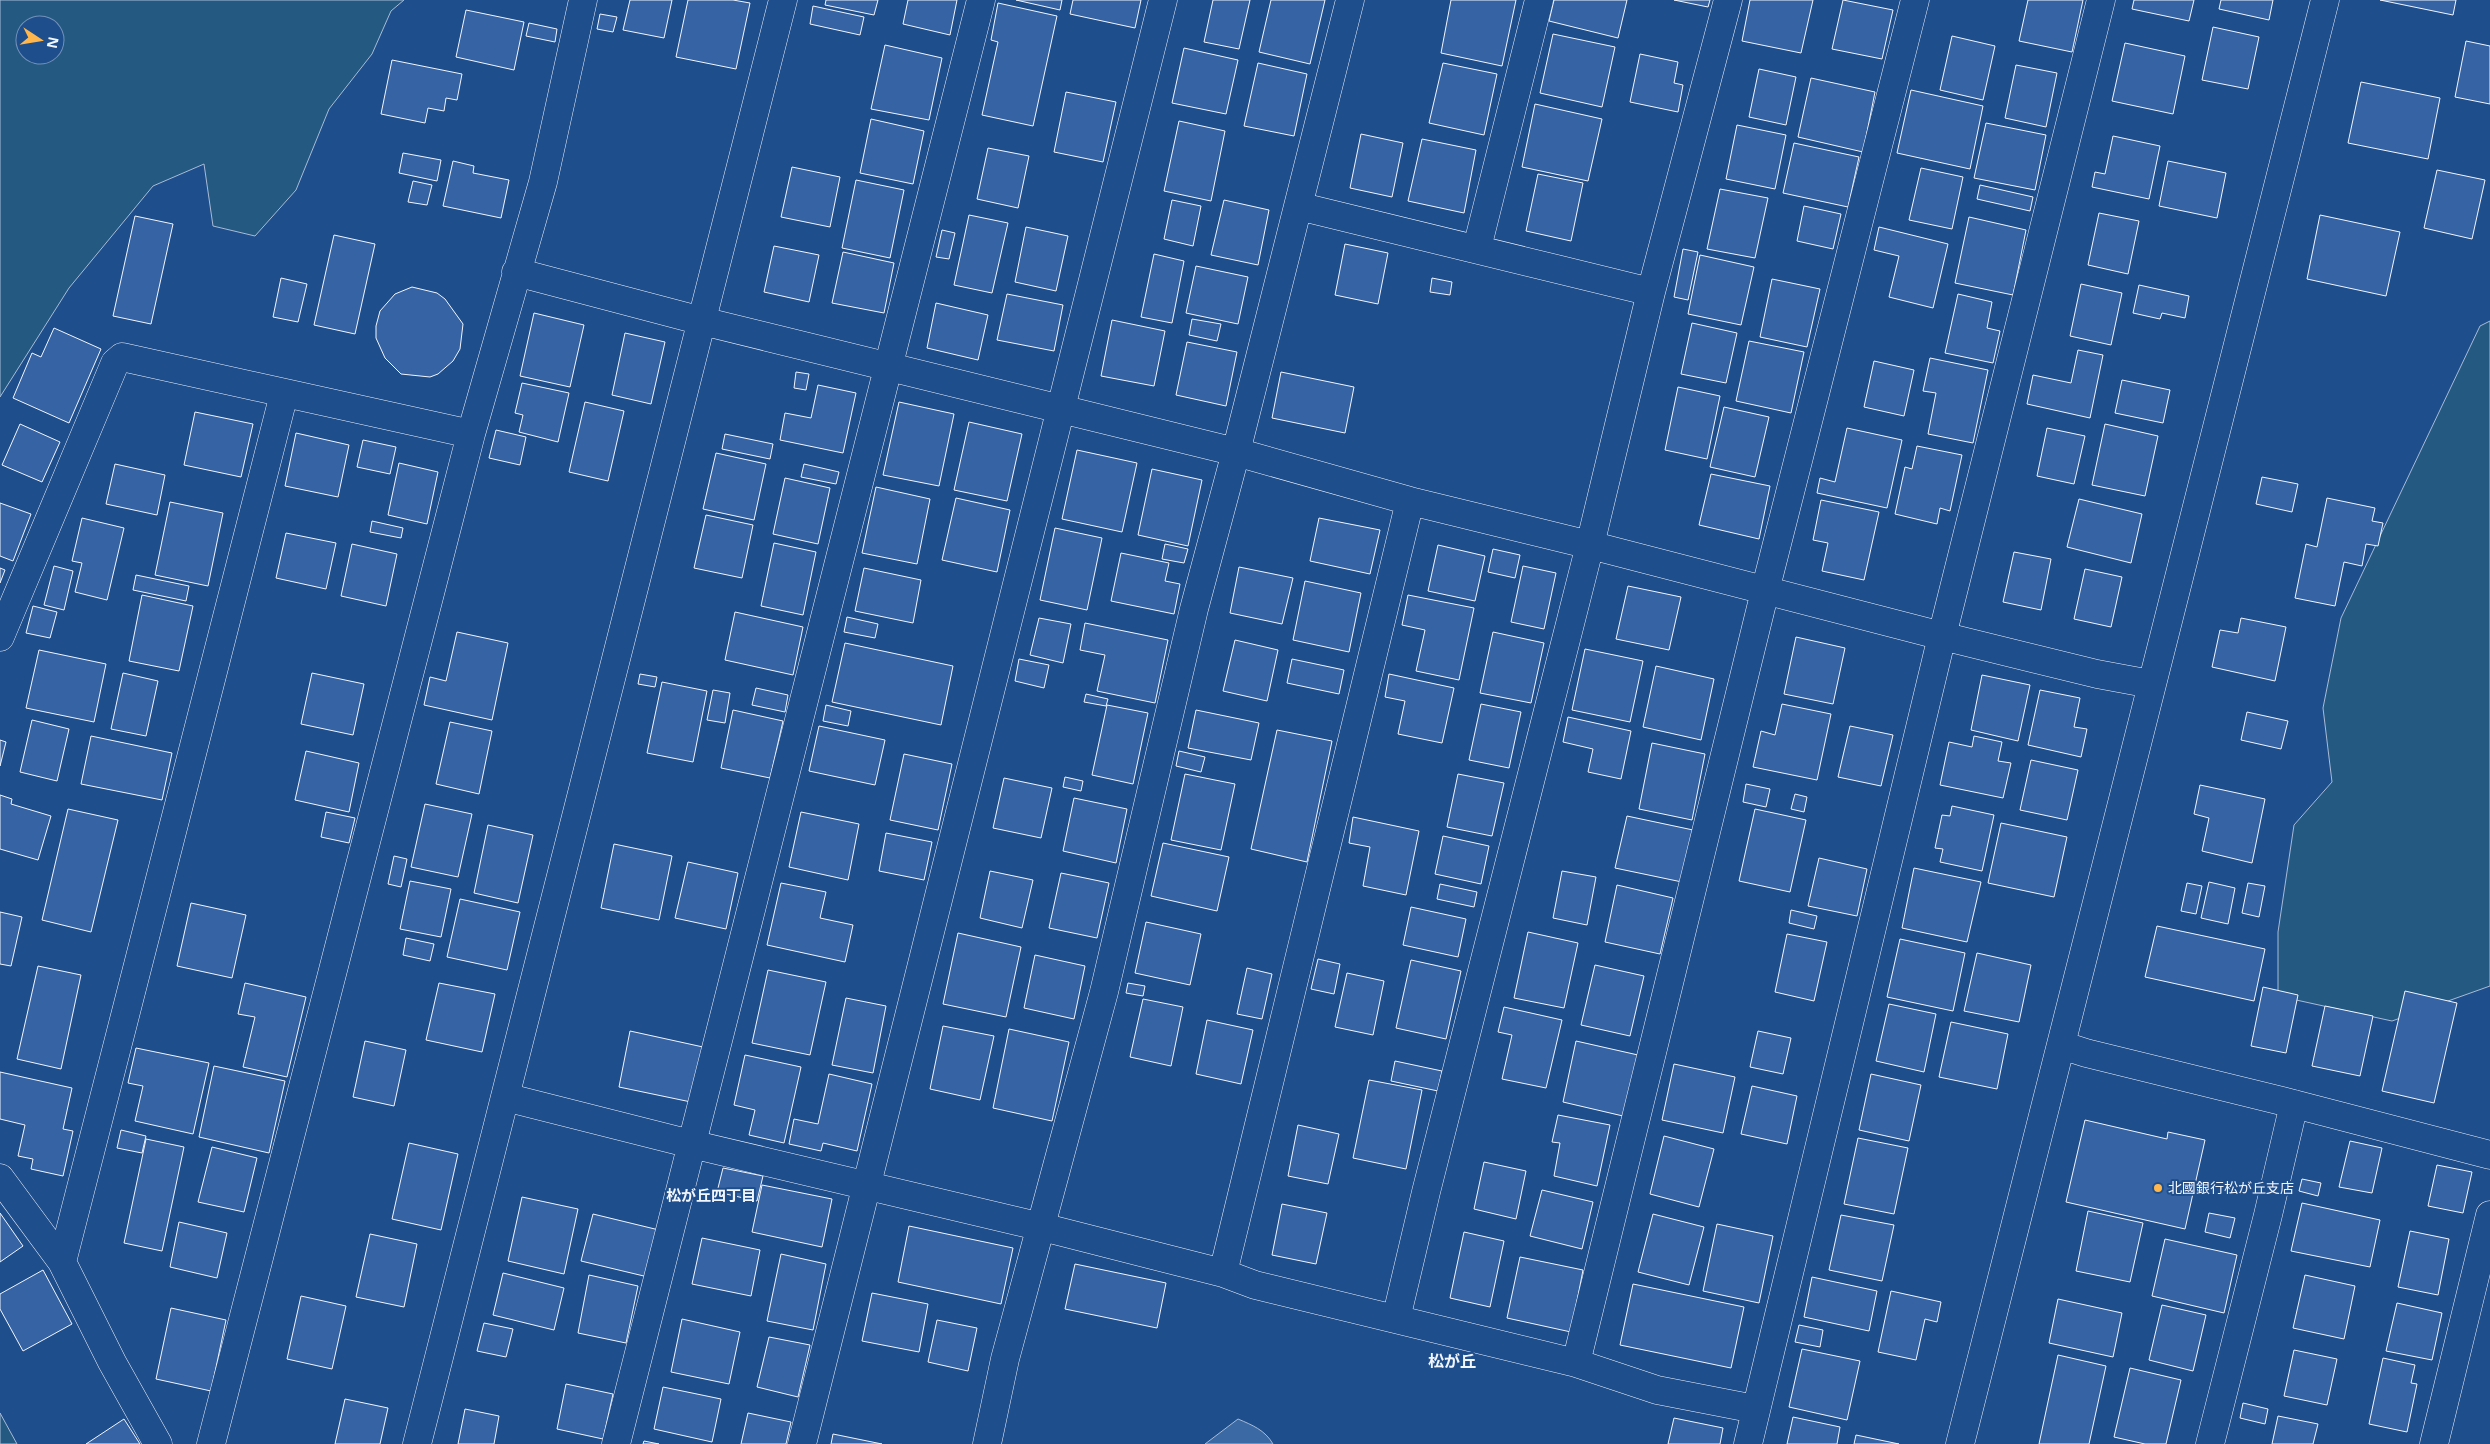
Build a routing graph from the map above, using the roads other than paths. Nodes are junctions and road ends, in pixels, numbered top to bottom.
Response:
1 (583, 0) edge
2 (783, 0) edge
3 (981, 0) edge
4 (1163, 0) edge
5 (1350, 0) edge
6 (1539, 0) edge
7 (1728, 0) edge
8 (1915, 0) edge
9 (2100, 0) edge
10 (2326, 0) edge
11 (1298, 206) junction
12 (1478, 248) junction
13 (516, 272) junction
14 (1651, 292) junction
15 (702, 321) junction
16 (888, 366) junction
17 (284, 394) junction
18 (1061, 409) junction
19 (471, 434) junction
20 (1236, 452) junction
21 (1410, 501) junction
22 (1590, 545) junction
23 (1765, 590) junction
24 (0, 636) edge
25 (1942, 636) junction
26 (2151, 684) junction
27 (2061, 1045) junction
28 (505, 1097) junction
29 (2294, 1104) junction
30 (691, 1144) junction
31 (2490, 1156) edge
32 (0, 1178) edge
33 (867, 1186) junction
34 (2490, 1215) edge
35 (1042, 1227) junction
36 (62, 1262) junction
37 (1224, 1273) junction
38 (1396, 1319) junction
39 (1576, 1363) junction
40 (1755, 1409) junction
41 (158, 1444) edge
42 (211, 1444) edge
43 (417, 1444) edge
44 (616, 1444) edge
45 (802, 1444) edge
46 (987, 1444) edge
47 (1748, 1444) edge
48 (1960, 1444) edge
49 (2210, 1444) edge
50 (2434, 1444) edge

1 - 13 street
2 - 15 street
3 - 16 street
4 - 18 street
5 - 11 street
6 - 12 street
7 - 14 street
8 - 23 street
9 - 25 street
10 - 26 street
11 - 12 street
11 - 20 street
12 - 14 street
13 - 15 street
13 - 19 street
14 - 22 street
15 - 16 street
15 - 28 street
16 - 18 street
16 - 30 street
17 - 19 street
17 - 24 street
17 - 36 street
18 - 20 street
18 - 33 street
19 - 42 street
20 - 21 street
20 - 35 street
21 - 22 street
21 - 37 street
22 - 23 street
22 - 38 street
23 - 25 street
23 - 39 street
25 - 26 street
25 - 40 street
26 - 27 street
27 - 29 street
27 - 48 street
28 - 30 street
28 - 43 street
29 - 31 street
29 - 49 street
30 - 33 street
30 - 44 street
32 - 36 street
33 - 35 street
33 - 45 street
34 - 50 street
35 - 37 street
35 - 46 street
36 - 41 street
37 - 38 street
38 - 39 street
39 - 40 street
40 - 47 street

